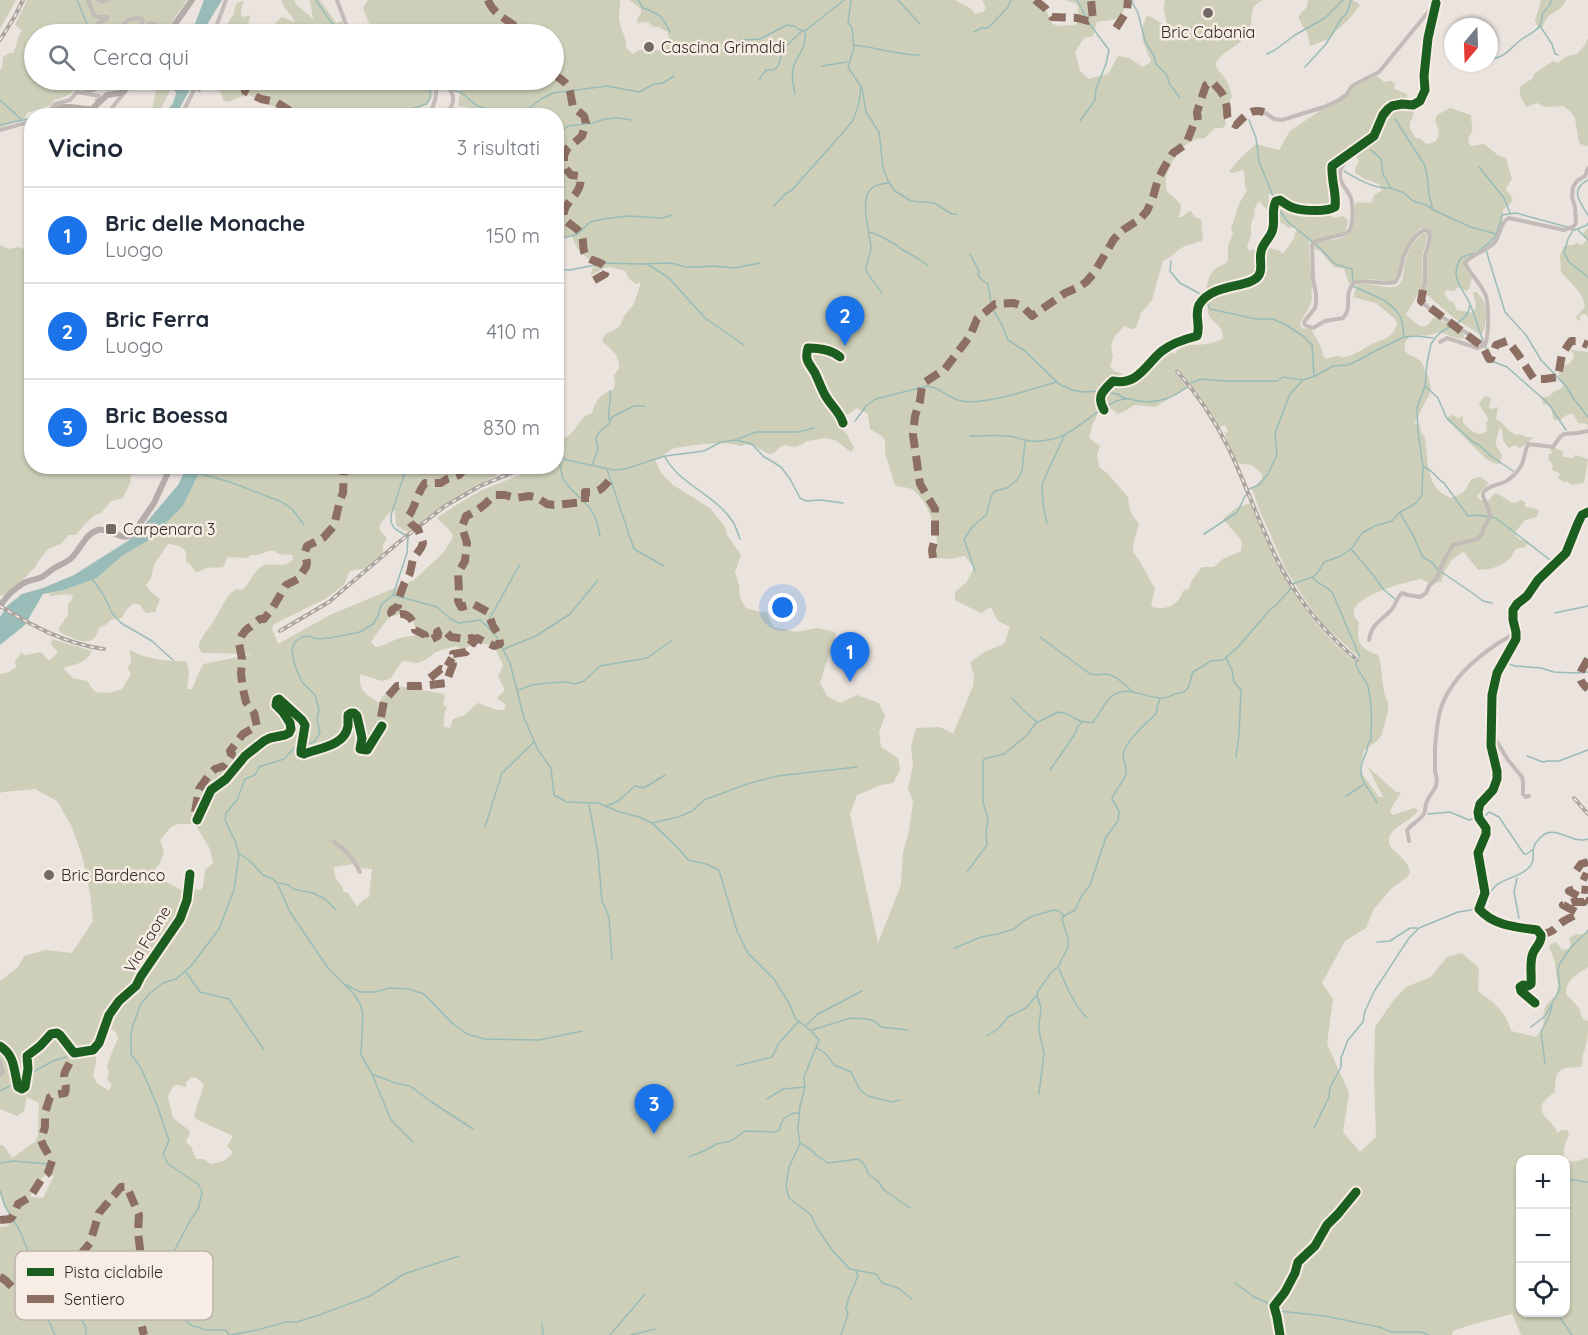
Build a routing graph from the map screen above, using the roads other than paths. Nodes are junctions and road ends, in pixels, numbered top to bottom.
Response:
1 (88, 0) edge
2 (99, 0) edge
3 (108, 0) edge
4 (192, 0) edge
5 (226, 0) edge
6 (337, 0) edge
7 (1437, 1) edge
8 (98, 24) edge
9 (125, 24) edge
10 (141, 24) edge
11 (175, 24) edge
12 (217, 24) edge
13 (346, 24) edge
14 (94, 90) dead end
15 (125, 90) edge
16 (126, 90) edge
17 (195, 90) edge
18 (437, 90) edge
19 (451, 90) edge
20 (82, 92) junction
21 (97, 100) dead end
22 (52, 108) edge
23 (61, 108) edge
24 (78, 108) edge
25 (93, 108) edge
26 (112, 108) edge
27 (185, 108) edge
28 (432, 108) edge
29 (451, 108) edge
30 (1264, 112) dead end
31 (24, 123) edge
32 (0, 130) edge
33 (1354, 150) junction
34 (1588, 168) edge
35 (1440, 342) dead end
36 (1485, 345) junction
37 (1104, 411) dead end
38 (1588, 431) edge
39 (167, 474) edge
40 (1588, 512) edge
41 (0, 606) edge
42 (1514, 625) junction
43 (1369, 640) dead end
44 (382, 726) dead end
45 (1491, 732) junction
46 (1529, 796) dead end
47 (197, 820) dead end
48 (1409, 841) dead end
49 (334, 842) dead end
50 (360, 872) dead end
51 (190, 874) dead end
52 (1535, 1003) dead end
53 (0, 1046) edge
54 (0, 1062) edge
55 (0, 1075) edge

1 - 8 street
2 - 3 street
4 - 11 street
5 - 12 street
6 - 13 street
7 - 30 street
7 - 33 street
9 - 10 street
14 - 20 street
15 - 25 street
16 - 26 street
17 - 27 street
18 - 28 street
19 - 29 street
20 - 21 street
20 - 22 street
23 - 24 street
31 - 32 street
33 - 36 street
33 - 37 street
34 - 36 street
35 - 36 street
38 - 43 street
39 - 41 street
40 - 42 street
42 - 45 street
42 - 48 street
44 - 47 street
45 - 46 street
45 - 52 street
49 - 50 street
51 - 53 street, Via Faone
54 - 55 street

